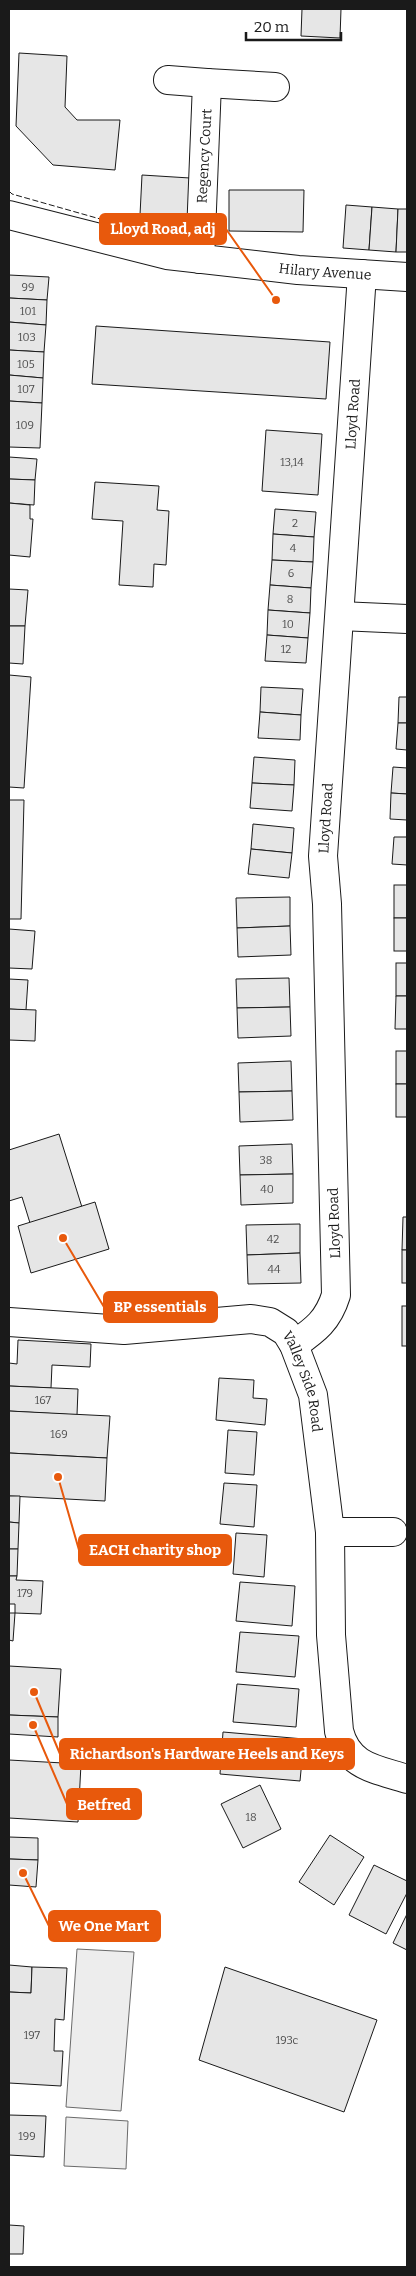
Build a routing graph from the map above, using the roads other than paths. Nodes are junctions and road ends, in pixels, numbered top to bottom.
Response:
1 (168, 80) dead end
2 (207, 82) junction
3 (275, 87) dead end
4 (9, 215) edge
5 (200, 259) junction
6 (362, 274) junction
7 (407, 277) edge
8 (340, 616) junction
9 (407, 619) edge
10 (9, 1322) edge
11 (294, 1345) junction
12 (330, 1532) junction
13 (393, 1532) dead end
14 (407, 1779) edge

1 - 2 street
2 - 3 street
2 - 5 street, Regency Court
4 - 5 street, Hilary Avenue
5 - 6 street, Hilary Avenue
6 - 7 street, Hilary Avenue
6 - 8 street, Lloyd Road
8 - 9 street
8 - 11 street, Lloyd Road
10 - 11 street, Valley Side Road
11 - 12 street, Valley Side Road
12 - 13 street
12 - 14 street, Valley Side Road

